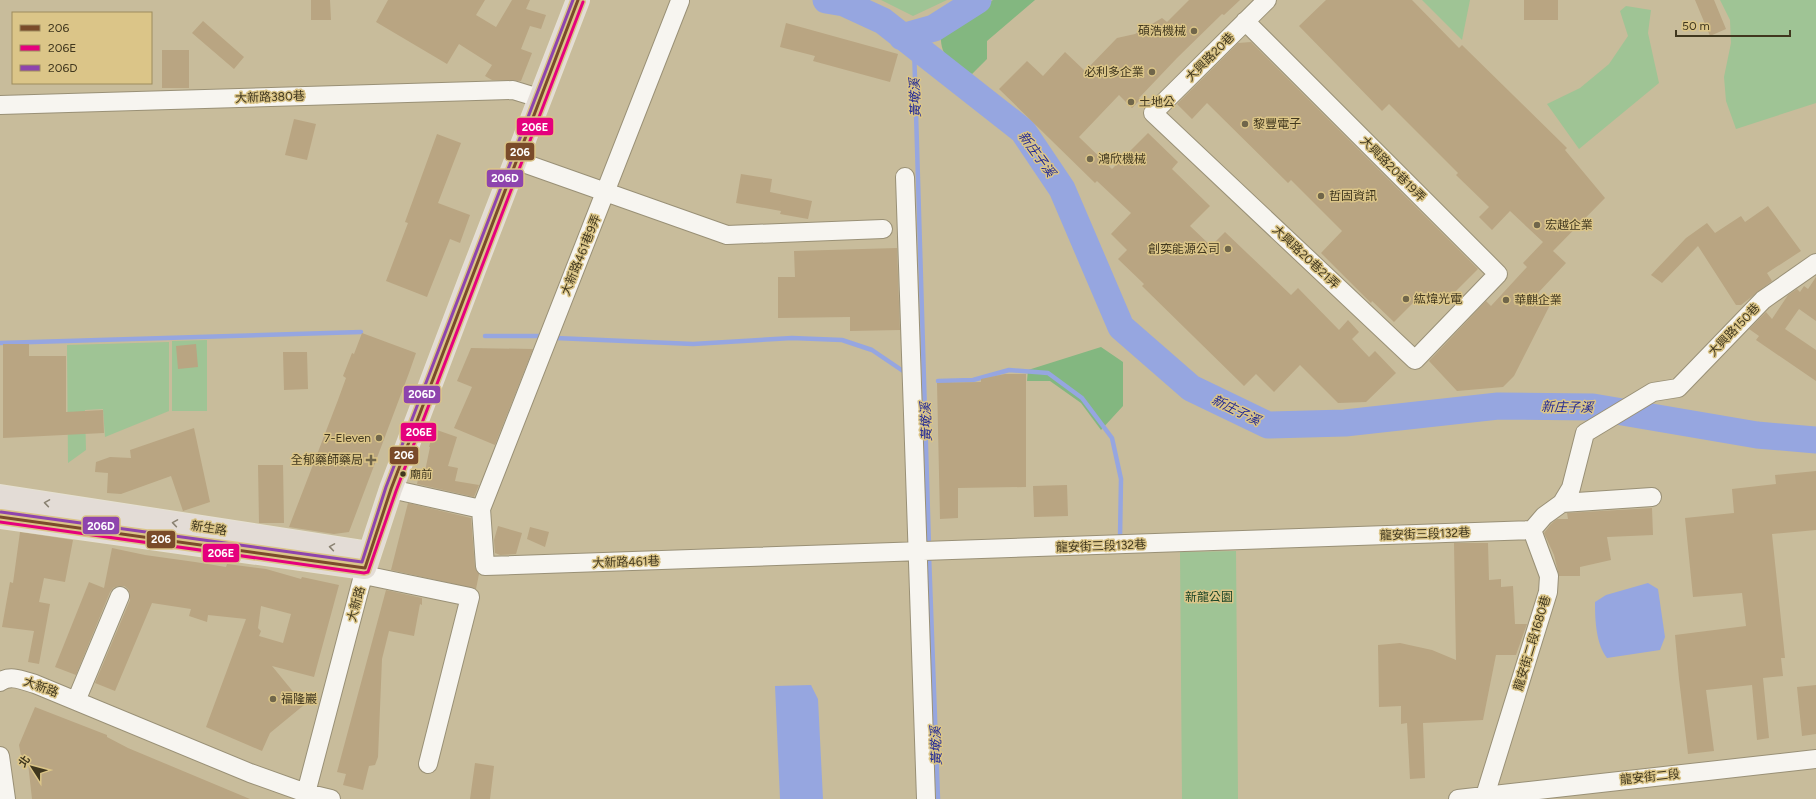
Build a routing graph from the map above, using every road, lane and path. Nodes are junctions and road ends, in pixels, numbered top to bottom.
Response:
1 (578, 0) edge
2 (1267, 0) edge
3 (680, 1) dead end
4 (1246, 21) junction
5 (539, 98) junction
6 (0, 105) edge
7 (1153, 113) joint
8 (515, 160) junction
9 (905, 177) dead end
10 (607, 192) junction
11 (883, 229) dead end
12 (1816, 263) edge
13 (1456, 317) joint
14 (391, 489) junction
15 (0, 496) edge
16 (1652, 497) dead end
17 (1562, 503) junction
18 (481, 508) junction
19 (0, 517) edge
20 (1532, 530) junction
21 (917, 552) junction
22 (366, 566) junction
23 (120, 596) dead end
24 (0, 682) edge
25 (76, 700) junction
26 (0, 756) edge
27 (1816, 759) edge
28 (428, 764) dead end
29 (306, 793) junction
30 (1484, 797) edge
31 (6, 799) edge
32 (330, 799) edge
33 (926, 799) edge
34 (1458, 799) edge

1 - 5 main road, 大新路
2 - 4 street, 大興路20巷
3 - 10 street, 大新路461巷9弄
4 - 7 street, 大興路20巷
4 - 13 street, 大興路20巷19弄
5 - 6 street, 大新路380巷
5 - 8 main road, 大新路
7 - 13 street, 大興路20巷21弄
8 - 10 street
8 - 14 main road, 大新路
9 - 21 street
10 - 11 street
10 - 18 street, 大新路461巷9弄
12 - 17 street, 大興路150巷
14 - 18 street
14 - 22 main road, 大新路
22 -> 15 main road, 新生路
16 - 17 street
17 - 20 street
18 - 21 street, 大新路461巷
19 - 22 main road, 新生路
20 - 21 street, 龍安街三段132巷
20 - 30 street, 龍安街二段1680巷
21 - 33 street
22 - 28 street
22 - 29 street, 大新路
23 - 25 street
24 - 25 street, 大新路
25 - 29 street, 大新路
26 - 31 street
27 - 30 street, 龍安街二段
29 - 32 street
30 - 34 street, 龍安街二段

